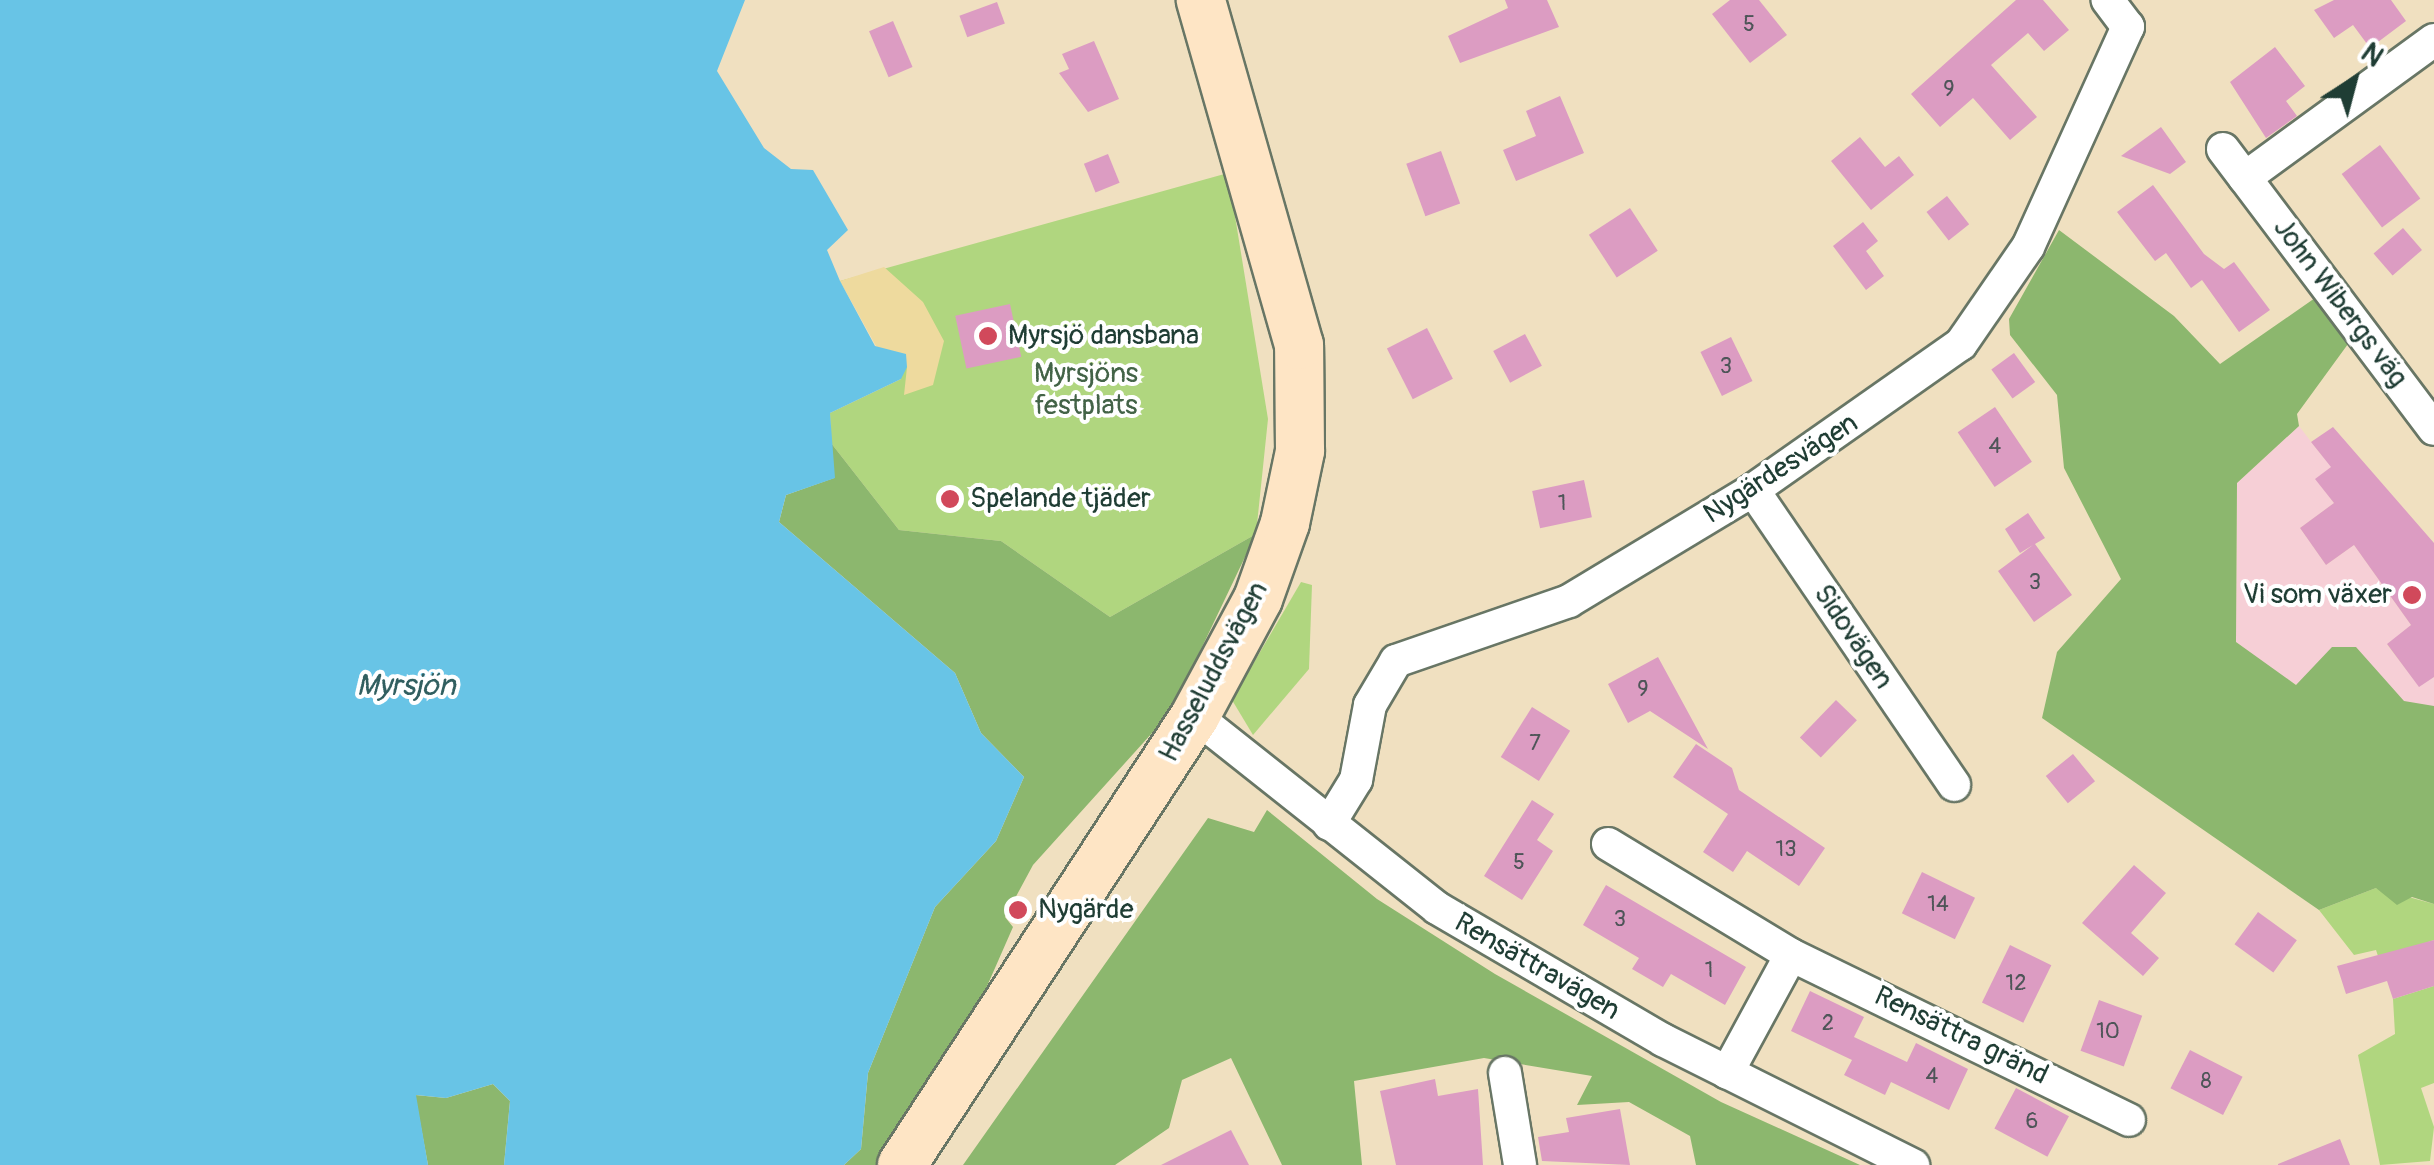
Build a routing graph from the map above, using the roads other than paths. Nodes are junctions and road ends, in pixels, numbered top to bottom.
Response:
1 (1200, 0) edge
2 (2108, 0) edge
3 (2434, 40) edge
4 (2223, 149) dead end
5 (2245, 178) junction
6 (2434, 429) edge
7 (1753, 490) junction
8 (1195, 716) junction
9 (1954, 785) dead end
10 (1329, 824) junction
11 (1608, 844) dead end
12 (1791, 955) junction
13 (1505, 1073) dead end
14 (1728, 1073) junction
15 (2129, 1120) dead end
16 (902, 1165) edge
17 (1520, 1165) edge
18 (1913, 1165) edge

1 - 8 street, Hasseluddsvägen
2 - 7 street, Nygärdesvägen
3 - 5 street
4 - 5 street, John Wibergs väg
5 - 6 street, John Wibergs väg
7 - 9 street, Sidovägen
7 - 10 street, Nygärdesvägen
8 - 10 street, Rensättravägen
8 - 16 street, Hasseluddsvägen
10 - 14 street, Rensättravägen
11 - 12 street, Rensättra gränd
12 - 14 street
12 - 15 street, Rensättra gränd
13 - 17 street
14 - 18 street, Rensättravägen

